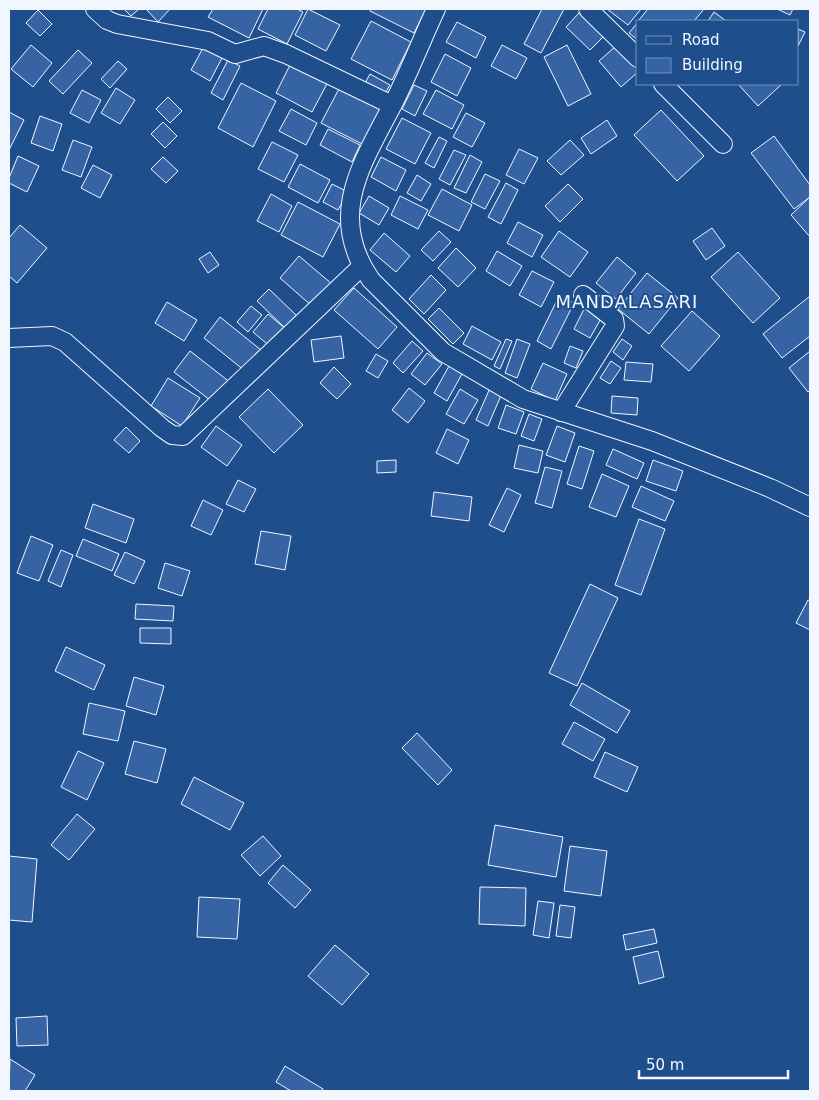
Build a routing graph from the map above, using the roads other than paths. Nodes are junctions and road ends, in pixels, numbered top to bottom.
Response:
1 (95, 9) edge
2 (436, 9) edge
3 (588, 9) edge
4 (636, 56) edge
5 (665, 85) edge
6 (392, 105) junction
7 (723, 144) dead end
8 (361, 267) junction
9 (583, 295) dead end
10 (9, 338) edge
11 (561, 412) junction
12 (810, 507) edge

1 - 6 street
2 - 6 street
3 - 4 street
5 - 7 street
6 - 8 street
8 - 10 street
8 - 11 street
9 - 11 street
11 - 12 street

